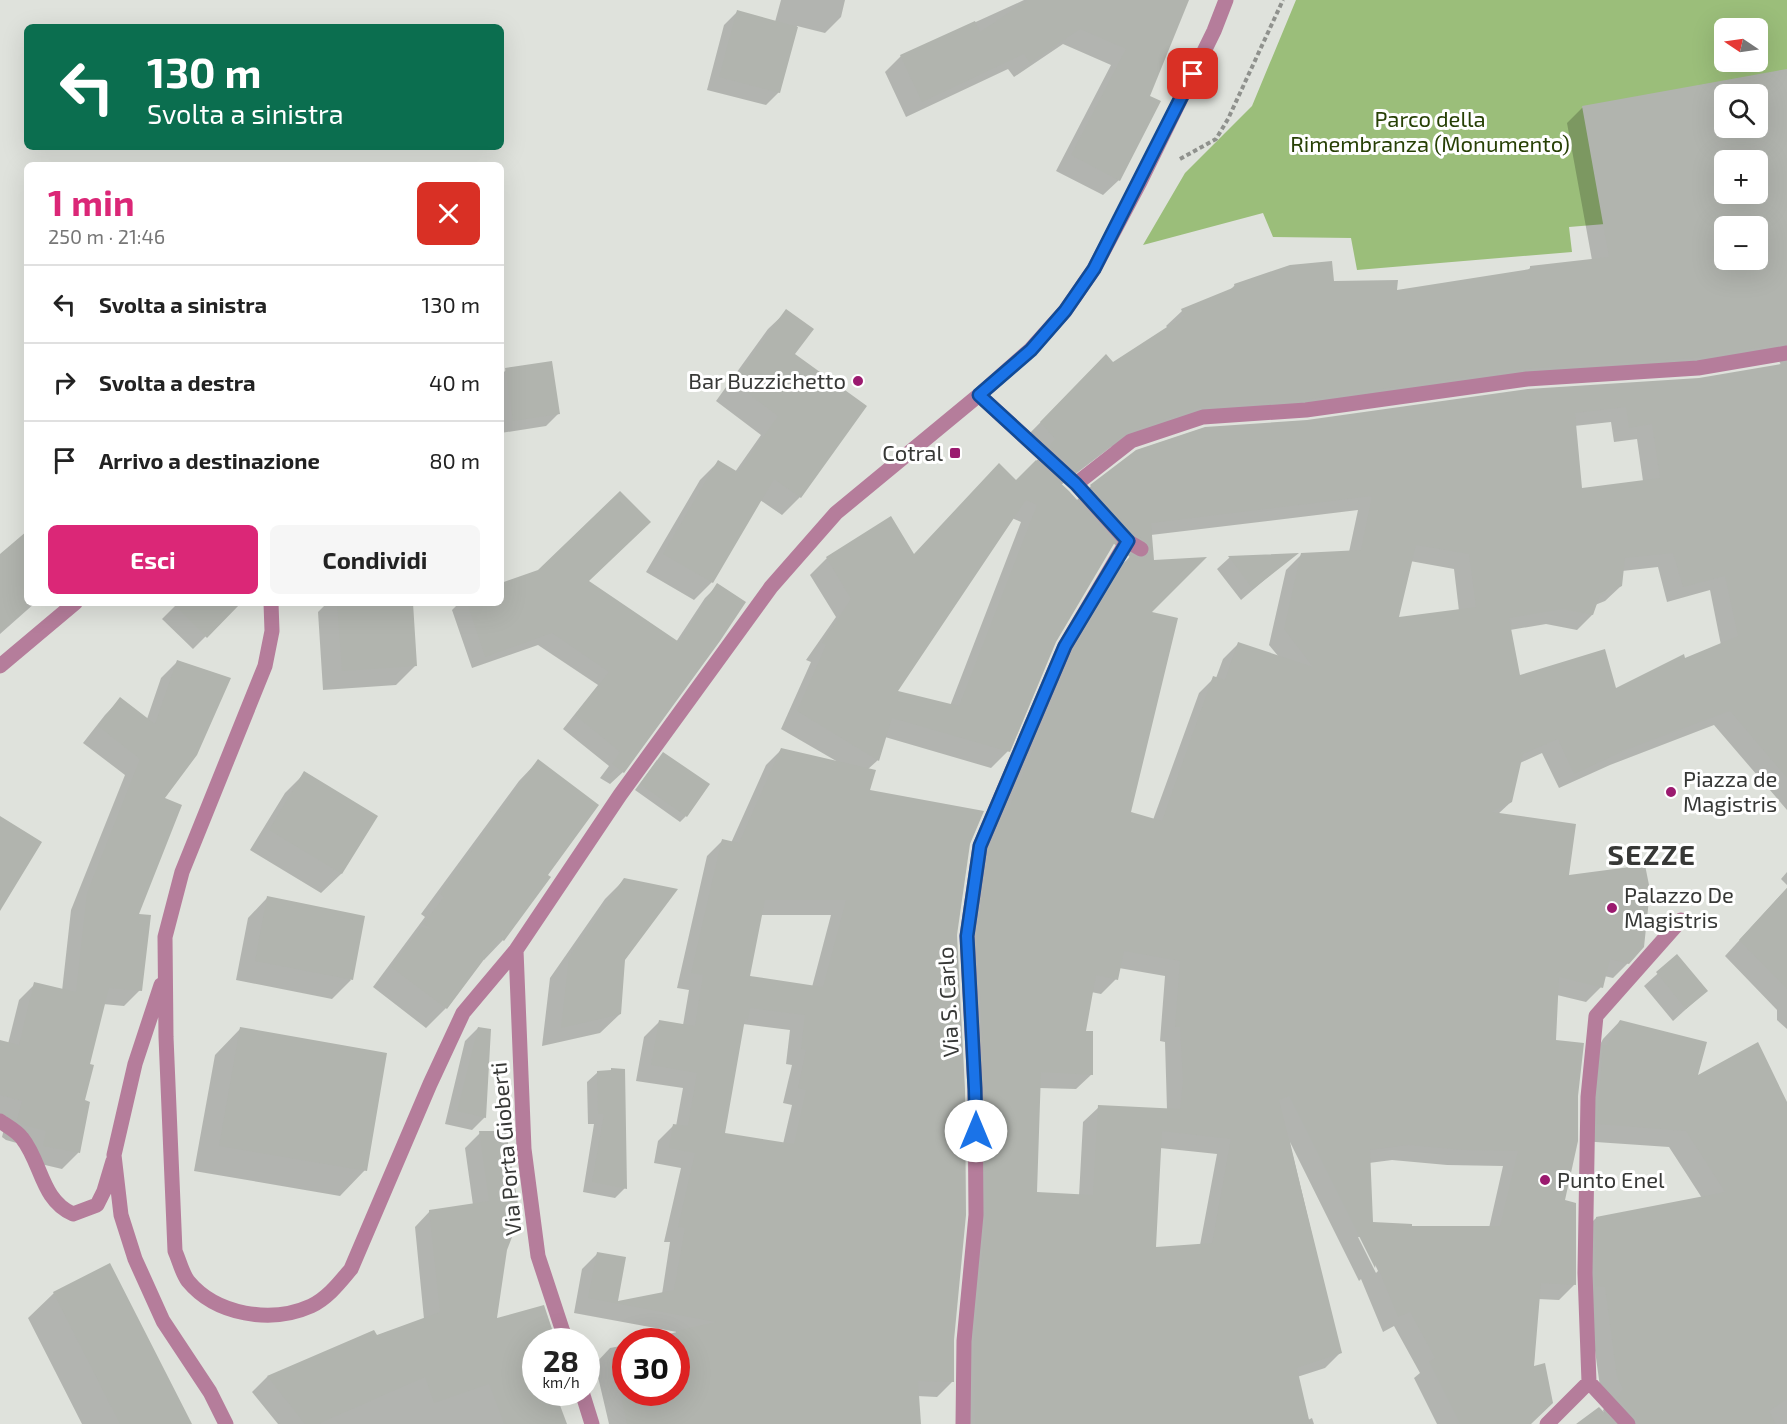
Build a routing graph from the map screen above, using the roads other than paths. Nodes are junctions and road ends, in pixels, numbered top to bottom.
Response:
1 (1226, 0) edge
2 (1787, 353) edge
3 (979, 395) junction
4 (1076, 484) junction
5 (71, 606) edge
6 (271, 606) edge
7 (0, 666) edge
8 (1682, 920) dead end
9 (516, 950) junction
10 (165, 973) junction
11 (0, 1121) edge
12 (114, 1155) junction
13 (562, 1328) edge
14 (1589, 1382) junction
15 (586, 1406) edge
16 (226, 1424) edge
17 (592, 1424) edge
18 (963, 1424) edge
19 (1547, 1424) edge
20 (1628, 1424) edge

1 - 3 street
2 - 4 street
3 - 4 street
3 - 9 street
4 - 18 street, Via S. Carlo
5 - 7 street
6 - 10 street
8 - 14 street
9 - 10 street
9 - 13 street, Via Porta Gioberti
10 - 12 street
11 - 12 street
12 - 16 street
14 - 19 street
14 - 20 street
15 - 17 street

